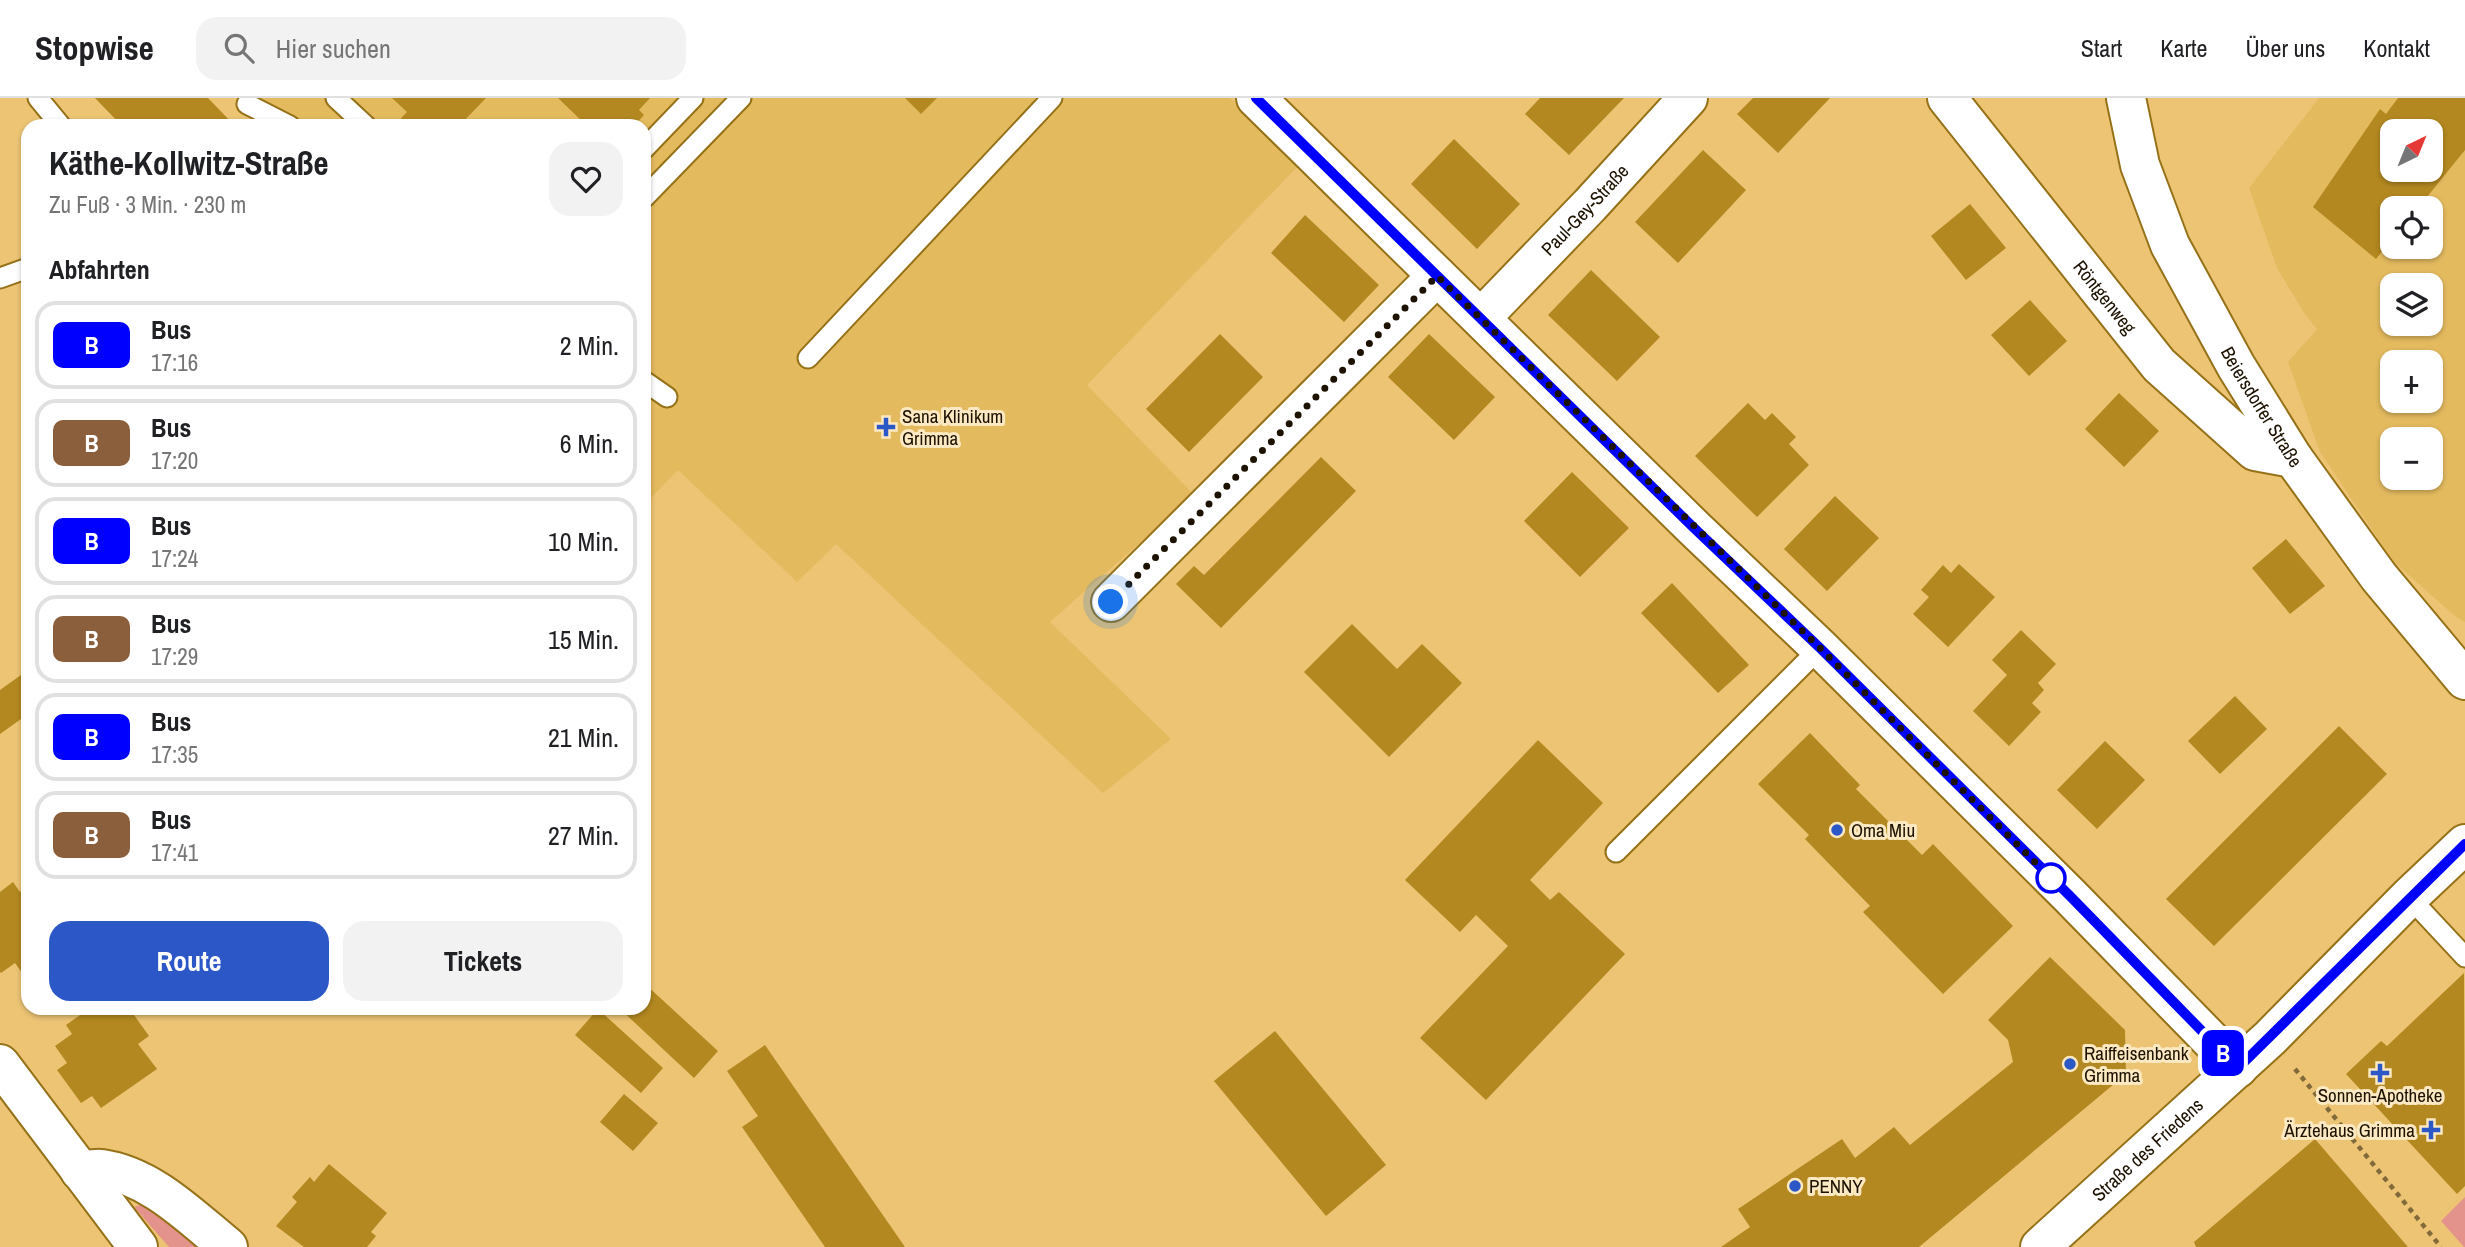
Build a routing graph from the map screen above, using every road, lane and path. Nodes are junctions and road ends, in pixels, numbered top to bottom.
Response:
1 (38, 98) edge
2 (336, 98) edge
3 (693, 98) edge
4 (741, 98) edge
5 (1052, 98) edge
6 (1256, 98) edge
7 (1688, 98) edge
8 (1947, 98) edge
9 (2126, 98) edge
10 (244, 101) edge
11 (55, 119) edge
12 (258, 119) edge
13 (277, 119) edge
14 (358, 119) edge
15 (651, 142) edge
16 (651, 191) edge
17 (21, 270) edge
18 (1437, 276) junction
19 (0, 278) edge
20 (1481, 318) junction
21 (808, 358) dead end
22 (651, 386) edge
23 (667, 397) dead end
24 (2293, 458) junction
25 (1111, 602) dead end
26 (1820, 648) junction
27 (2465, 680) edge
28 (2465, 844) edge
29 (1616, 852) dead end
30 (2409, 897) junction
31 (2465, 957) edge
32 (2270, 1038) junction
33 (0, 1064) edge
34 (2238, 1068) junction
35 (80, 1171) junction
36 (138, 1247) edge
37 (228, 1247) edge
38 (2040, 1247) edge
39 (2441, 1247) edge

1 - 11 lane
2 - 14 lane
3 - 15 lane
4 - 16 lane
5 - 21 lane
6 - 18 street
7 - 20 street, Paul-Gey-Straße
8 - 24 street, Röntgenweg
9 - 24 street, Beiersdorfer Straße
10 - 12 lane
10 - 13 lane
17 - 19 lane
18 - 20 street
18 - 25 street
20 - 26 street
22 - 23 lane
24 - 27 street, Beiersdorfer Straße
26 - 29 lane
26 - 34 street
28 - 30 street, Straße des Friedens
30 - 31 lane
30 - 32 street, Straße des Friedens
32 - 34 street, Straße des Friedens
32 - 39 path
33 - 35 street
34 - 38 street, Straße des Friedens
35 - 36 street
35 - 37 street

